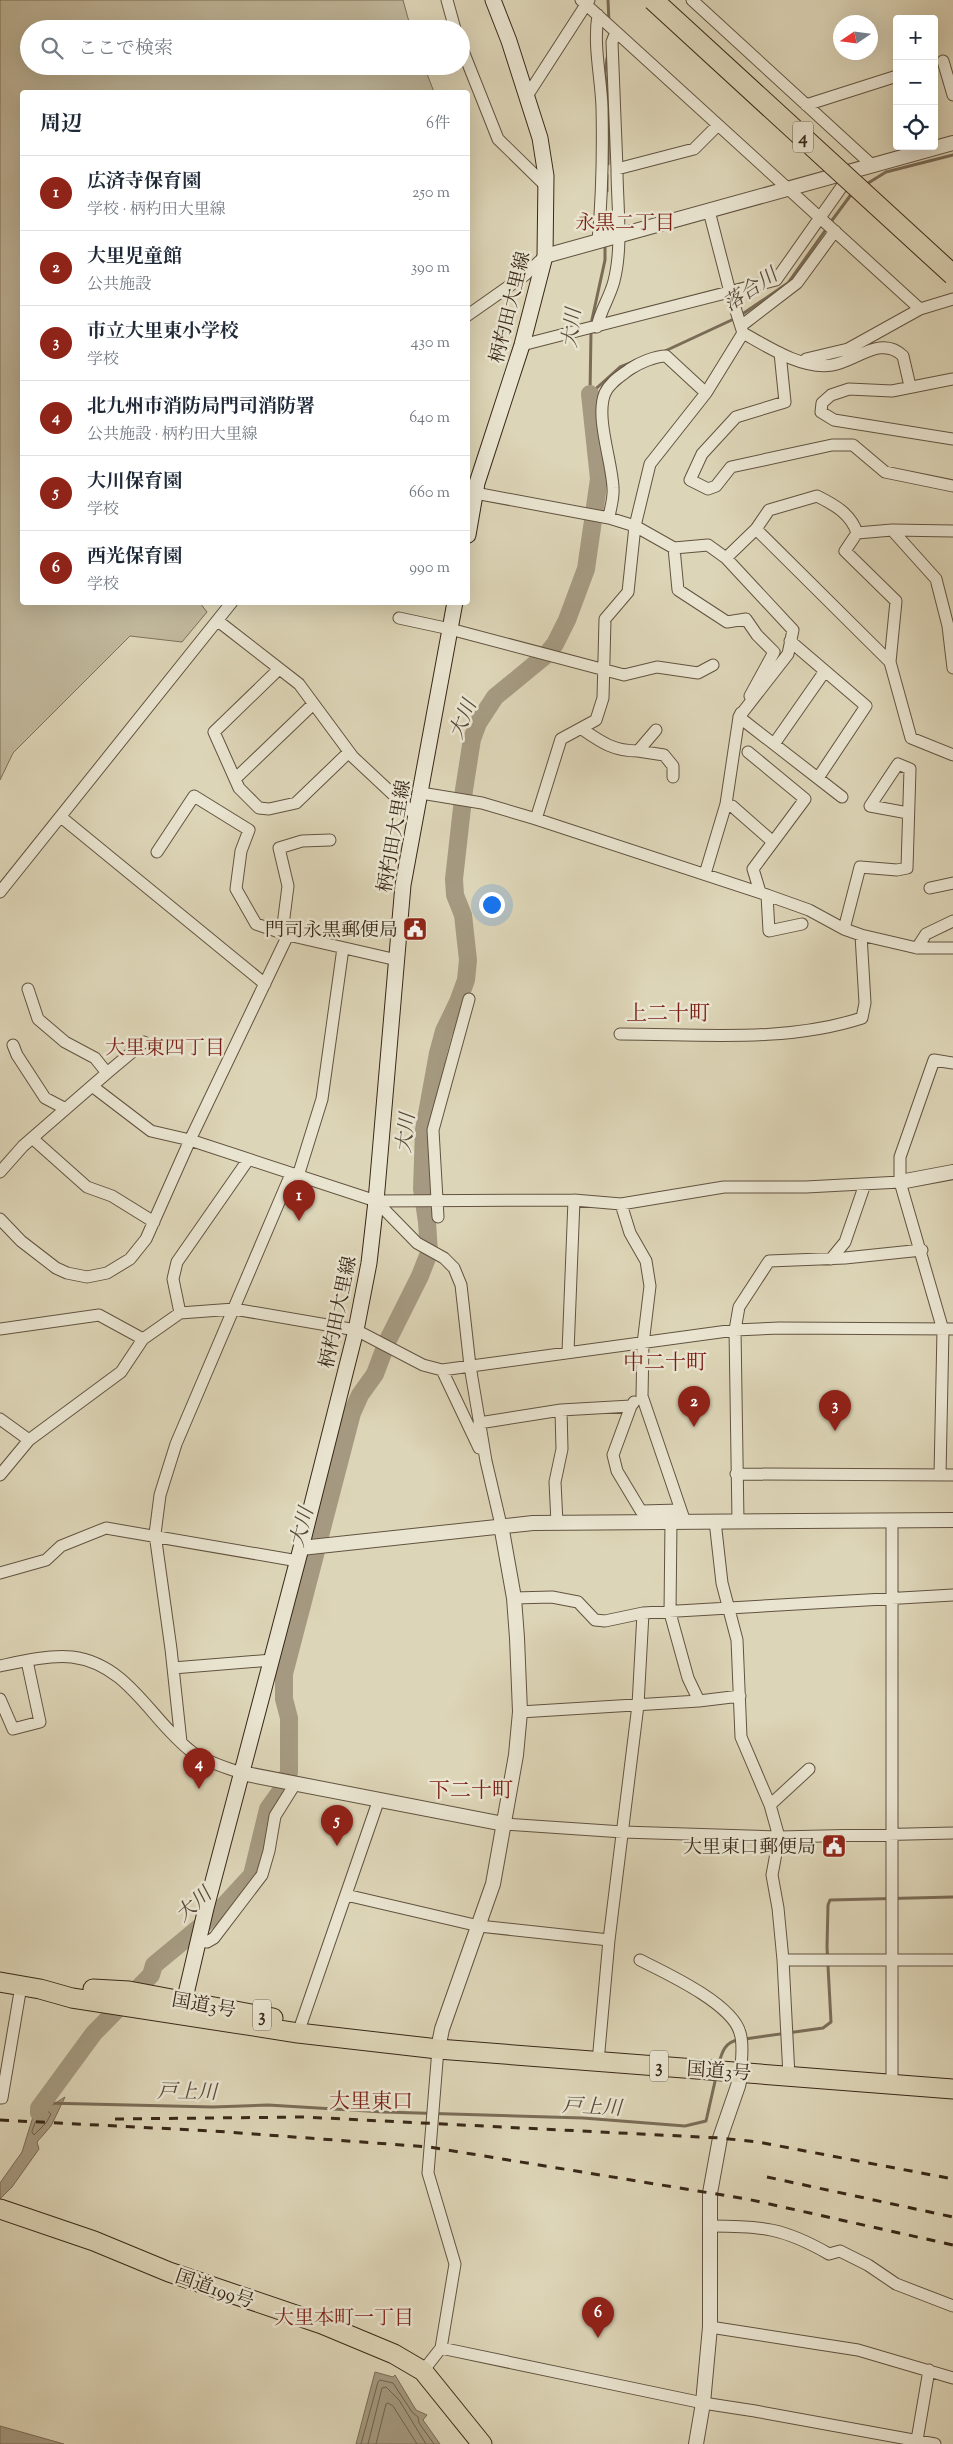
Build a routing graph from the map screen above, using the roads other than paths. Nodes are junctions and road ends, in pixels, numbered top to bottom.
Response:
1 (447, 0) edge
2 (492, 0) edge
3 (653, 0) edge
4 (669, 0) edge
5 (692, 0) edge
6 (585, 1) edge
7 (598, 16) junction
8 (453, 20) edge
9 (616, 32) junction
10 (944, 61) edge
11 (470, 69) edge
12 (893, 77) edge
13 (953, 95) edge
14 (527, 96) junction
15 (806, 104) junction
16 (718, 124) junction
17 (953, 143) edge
18 (873, 166) junction
19 (617, 169) junction
20 (852, 172) junction
21 (546, 186) junction
22 (787, 189) junction
23 (709, 211) junction
24 (821, 219) junction
25 (835, 231) junction
26 (608, 239) junction
27 (545, 256) junction
28 (953, 259) edge
29 (953, 275) edge
30 (730, 292) junction
31 (953, 299) edge
32 (920, 309) junction
33 (470, 314) edge
34 (597, 327) junction
35 (742, 330) junction
36 (522, 345) junction
37 (780, 353) junction
38 (797, 361) junction
39 (953, 379) edge
40 (910, 386) junction
41 (706, 392) junction
42 (953, 439) edge
43 (953, 486) edge
44 (476, 493) junction
45 (609, 518) junction
46 (470, 524) edge
47 (635, 526) junction
48 (756, 529) junction
49 (892, 530) junction
50 (953, 531) edge
51 (858, 533) junction
52 (674, 548) junction
53 (726, 558) junction
54 (230, 605) edge
55 (454, 605) edge
56 (399, 618) dead end
57 (218, 621) junction
58 (450, 629) junction
59 (790, 641) junction
60 (890, 662) junction
61 (713, 665) dead end
62 (953, 668) edge
63 (279, 669) junction
64 (603, 670) junction
65 (826, 671) junction
66 (309, 708) dead end
67 (739, 717) junction
68 (582, 729) junction
69 (656, 730) dead end
70 (774, 744) junction
71 (638, 750) junction
72 (349, 752) junction
73 (748, 752) dead end
74 (953, 755) edge
75 (673, 778) dead end
76 (818, 778) junction
77 (235, 779) junction
78 (421, 793) junction
79 (842, 797) dead end
80 (732, 806) dead end
81 (908, 813) junction
82 (415, 815) junction
83 (61, 817) junction
84 (536, 819) junction
85 (330, 840) dead end
86 (773, 842) junction
87 (157, 852) dead end
88 (705, 874) junction
89 (953, 883) edge
90 (930, 888) dead end
91 (0, 892) edge
92 (764, 893) junction
93 (953, 921) edge
94 (802, 924) dead end
95 (844, 929) junction
96 (285, 934) junction
97 (861, 935) junction
98 (343, 948) junction
99 (917, 948) junction
100 (953, 948) edge
101 (397, 960) junction
102 (265, 984) junction
103 (28, 989) dead end
104 (469, 999) dead end
105 (620, 1034) dead end
106 (144, 1042) dead end
107 (13, 1045) dead end
108 (953, 1063) edge
109 (107, 1073) junction
110 (92, 1086) junction
111 (66, 1109) junction
112 (32, 1138) junction
113 (190, 1140) junction
114 (248, 1160) junction
115 (0, 1172) edge
116 (953, 1172) edge
117 (294, 1175) junction
118 (900, 1182) junction
119 (864, 1184) junction
120 (574, 1200) junction
121 (376, 1201) junction
122 (437, 1201) junction
123 (621, 1204) junction
124 (438, 1216) dead end
125 (0, 1219) edge
126 (154, 1222) junction
127 (922, 1250) junction
128 (831, 1259) junction
129 (234, 1309) junction
130 (180, 1313) junction
131 (0, 1329) edge
132 (356, 1330) junction
133 (735, 1330) junction
134 (948, 1330) edge
135 (143, 1339) junction
136 (643, 1344) junction
137 (568, 1352) junction
138 (470, 1366) junction
139 (442, 1370) junction
140 (642, 1388) junction
141 (631, 1406) junction
142 (561, 1410) junction
143 (0, 1419) edge
144 (480, 1423) junction
145 (30, 1440) junction
146 (486, 1461) junction
147 (736, 1474) junction
148 (0, 1475) edge
149 (940, 1475) junction
150 (953, 1475) edge
151 (679, 1518) junction
152 (892, 1520) junction
153 (953, 1520) edge
154 (715, 1521) junction
155 (738, 1521) junction
156 (557, 1523) junction
157 (501, 1525) junction
158 (155, 1534) junction
159 (300, 1555) junction
160 (0, 1573) edge
161 (953, 1595) edge
162 (514, 1598) junction
163 (891, 1599) junction
164 (727, 1610) junction
165 (643, 1613) junction
166 (670, 1613) junction
167 (272, 1660) junction
168 (27, 1661) junction
169 (0, 1666) edge
170 (173, 1668) junction
171 (740, 1696) junction
172 (0, 1699) edge
173 (700, 1701) junction
174 (638, 1706) junction
175 (520, 1712) junction
176 (180, 1742) junction
177 (809, 1769) dead end
178 (241, 1773) junction
179 (289, 1783) junction
180 (379, 1799) junction
181 (770, 1806) junction
182 (504, 1824) junction
183 (623, 1832) junction
184 (891, 1833) junction
185 (953, 1833) edge
186 (778, 1837) junction
187 (346, 1895) junction
188 (480, 1926) junction
189 (609, 1940) junction
190 (198, 1941) junction
191 (640, 1960) dead end
192 (783, 1960) junction
193 (891, 1960) junction
194 (953, 1960) edge
195 (0, 1982) edge
196 (21, 1986) junction
197 (40, 1989) junction
198 (151, 2003) junction
199 (183, 2008) junction
200 (300, 2029) junction
201 (438, 2049) junction
202 (598, 2062) junction
203 (741, 2072) junction
204 (2, 2076) edge
205 (789, 2076) junction
206 (892, 2085) junction
207 (953, 2089) edge
208 (0, 2098) edge
209 (0, 2209) edge
210 (711, 2226) junction
211 (953, 2306) edge
212 (710, 2327) junction
213 (441, 2348) junction
214 (929, 2370) junction
215 (423, 2371) junction
216 (953, 2378) edge
217 (703, 2403) junction
218 (892, 2440) edge
219 (917, 2440) junction
220 (482, 2444) edge
221 (696, 2444) edge
222 (935, 2444) edge

1 - 8 street
2 - 14 main road, 柄杓田大里線
3 - 29 highway, 4, bridge
4 - 28 highway, 4
5 - 15 street
6 - 7 street
6 - 14 street
7 - 9 street
7 - 26 street
9 - 16 street
9 - 19 street
10 - 13 street
11 - 21 street
12 - 15 street
14 - 21 main road, 柄杓田大里線
15 - 18 street
16 - 19 street
16 - 22 street
17 - 18 street
18 - 20 street
19 - 26 street
20 - 22 street
20 - 24 street
21 - 27 main road, 柄杓田大里線
22 - 23 street
22 - 24 street
23 - 26 street
23 - 30 street
24 - 25 street
24 - 30 street
25 - 32 street
25 - 35 street
26 - 27 street
26 - 34 street
27 - 33 street
27 - 36 main road, 柄杓田大里線
30 - 34 street
30 - 35 street
31 - 32 street
32 - 38 street
34 - 36 street
35 - 37 street
35 - 41 street
36 - 44 main road, 柄杓田大里線
37 - 38 street
37 - 43 street
38 - 40 street
39 - 40 street
40 - 42 street
41 - 45 street
41 - 47 street
44 - 45 street
44 - 46 main road, 柄杓田大里線
45 - 47 street
47 - 52 street
47 - 64 street
48 - 51 street
48 - 53 street
48 - 60 street
49 - 50 street
49 - 51 street
49 - 62 street
51 - 60 street
52 - 53 street
52 - 67 street
53 - 59 street
54 - 57 street
55 - 58 main road, 柄杓田大里線
56 - 58 street
57 - 63 street
57 - 83 street
58 - 64 street
58 - 78 main road, 柄杓田大里線
59 - 65 street
59 - 67 street
60 - 74 street
61 - 64 street
63 - 72 street
63 - 77 street
64 - 68 street
65 - 70 street
65 - 76 street
66 - 77 street
67 - 70 street
67 - 88 street
68 - 71 street
68 - 84 street
69 - 71 street
70 - 76 street
71 - 75 street
72 - 77 street
72 - 82 street
73 - 86 street
76 - 79 street
78 - 82 main road, 柄杓田大里線
78 - 84 street
80 - 86 street
81 - 81 street
81 - 95 street
82 - 101 main road, 柄杓田大里線
83 - 91 street
83 - 102 street
84 - 88 street
85 - 96 street
86 - 92 street
87 - 96 street
88 - 92 street
89 - 90 street
92 - 94 street
92 - 95 street
93 - 99 street
95 - 97 street
96 - 98 street
96 - 102 street
97 - 99 street
97 - 105 street
98 - 101 street
98 - 117 street
99 - 100 street
101 - 121 main road, 柄杓田大里線
102 - 113 street
103 - 109 street
104 - 122 street
106 - 109 street
107 - 111 street
108 - 118 street
109 - 110 street
110 - 111 street
110 - 113 street
111 - 112 street
112 - 115 street
112 - 126 street
113 - 114 street
113 - 126 street
114 - 117 street
114 - 130 street
116 - 118 street
117 - 121 street
117 - 129 street
118 - 119 street
118 - 127 street
119 - 123 street
119 - 128 street
120 - 122 street
120 - 123 street
120 - 137 street
121 - 122 street
121 - 132 main road, 柄杓田大里線
121 - 138 street
122 - 124 street
123 - 136 street
125 - 126 street
127 - 128 street
127 - 134 street
128 - 133 street
129 - 130 street
129 - 132 street
129 - 158 street
130 - 135 street
131 - 135 street
132 - 139 street
132 - 159 main road, 柄杓田大里線
133 - 134 street
133 - 136 street
133 - 147 street
134 - 149 street
135 - 145 street
136 - 137 street
136 - 140 street
137 - 138 street
138 - 139 street
138 - 144 street
139 - 146 street
140 - 141 street
140 - 151 street
141 - 142 street
141 - 151 street
142 - 144 street
142 - 156 street
143 - 145 street
144 - 146 street
145 - 148 street
146 - 157 street
147 - 149 street
147 - 155 street
149 - 150 street
151 - 154 street
151 - 156 street
151 - 166 street
152 - 153 street
152 - 155 street
152 - 163 street
154 - 155 street
154 - 164 street
156 - 157 street
157 - 159 street
157 - 162 street
158 - 159 street
158 - 160 street
158 - 170 street
159 - 167 main road, 柄杓田大里線
161 - 163 street
162 - 165 street
162 - 175 street
163 - 164 street
163 - 184 street
164 - 166 street
164 - 171 street
165 - 166 street
165 - 174 street
166 - 173 street
167 - 170 street
167 - 178 main road, 柄杓田大里線
168 - 169 street
168 - 172 street
168 - 176 street
170 - 176 street
171 - 173 street
171 - 181 street
173 - 174 street
174 - 175 street
174 - 183 street
175 - 182 street
176 - 178 street
177 - 181 street
178 - 179 street
178 - 190 main road, 柄杓田大里線
179 - 180 street
179 - 190 street
180 - 182 street
180 - 187 street
181 - 186 street
182 - 183 street
182 - 188 street
183 - 186 street
183 - 189 street
184 - 185 street
184 - 186 street
184 - 193 street
186 - 192 street
187 - 188 street
187 - 200 street
188 - 189 street
188 - 201 street
189 - 202 street
190 - 199 main road, 柄杓田大里線
191 - 203 street
192 - 193 street
192 - 205 street
193 - 194 street
193 - 206 street
195 - 196 highway, 国道3号 / 3
196 - 197 highway, 国道3号 / 3
196 - 204 street
197 - 198 highway, 国道3号 / 3
197 - 198 highway, 国道3号 / 3
198 - 199 highway, 国道3号 / 3
199 - 200 highway, 国道3号 / 3
200 - 201 highway, 国道3号 / 3
201 - 202 highway, 国道3号 / 3
201 - 213 street
202 - 203 highway, 国道3号 / 3
203 - 205 highway, 国道3号 / 3
203 - 210 street
204 - 208 street
205 - 206 highway, 国道3号 / 3
206 - 207 highway, 国道3号 / 3
209 - 215 highway, 国道199号
210 - 211 street
210 - 212 street
212 - 214 street
212 - 217 street
213 - 215 street
213 - 217 street
214 - 216 street
214 - 219 street
215 - 220 highway, 国道199号
217 - 218 street
217 - 221 street
218 - 219 street
219 - 222 street

